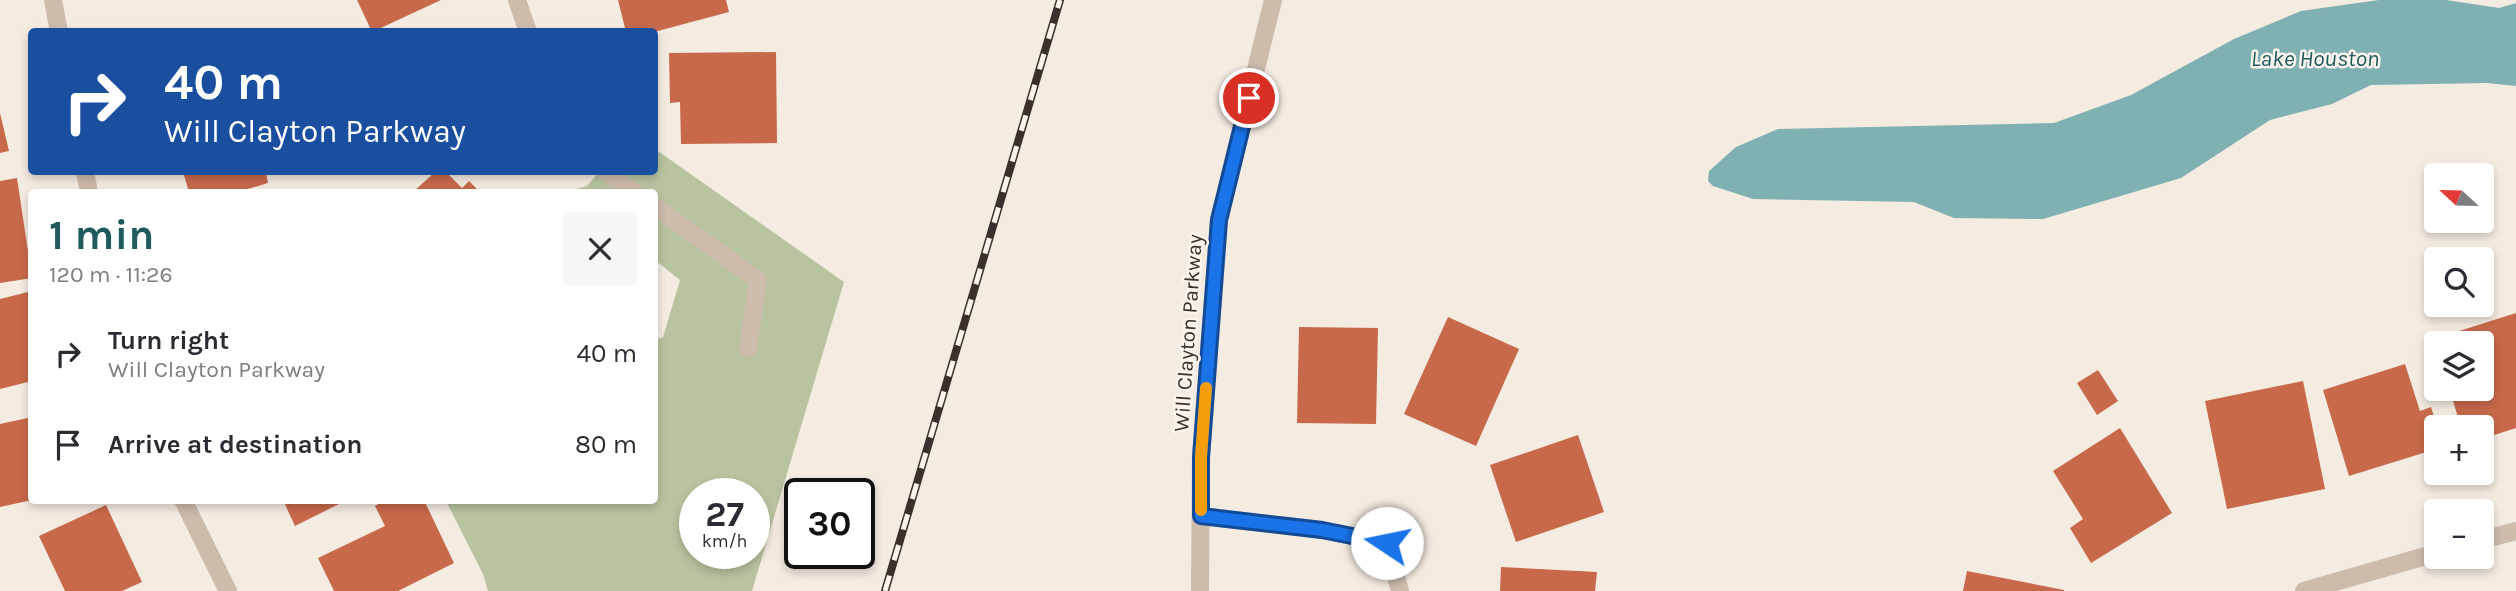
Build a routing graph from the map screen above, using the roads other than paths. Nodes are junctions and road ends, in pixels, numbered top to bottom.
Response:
1 (53, 0) edge
2 (517, 0) edge
3 (1273, 0) edge
4 (58, 28) edge
5 (527, 28) edge
6 (610, 175) edge
7 (631, 189) edge
8 (658, 209) edge
9 (748, 348) dead end
10 (185, 504) edge
11 (1201, 516) junction
12 (2516, 531) edge
13 (2494, 537) edge
14 (2424, 556) edge
15 (228, 591) edge
16 (1200, 591) edge
17 (1400, 591) edge
18 (2304, 591) edge

1 - 4 street
2 - 5 street
3 - 11 street, Will Clayton Parkway
6 - 7 street
8 - 9 street
10 - 15 street
11 - 16 street, Will Clayton Parkway
11 - 17 street
12 - 13 street
14 - 18 street

